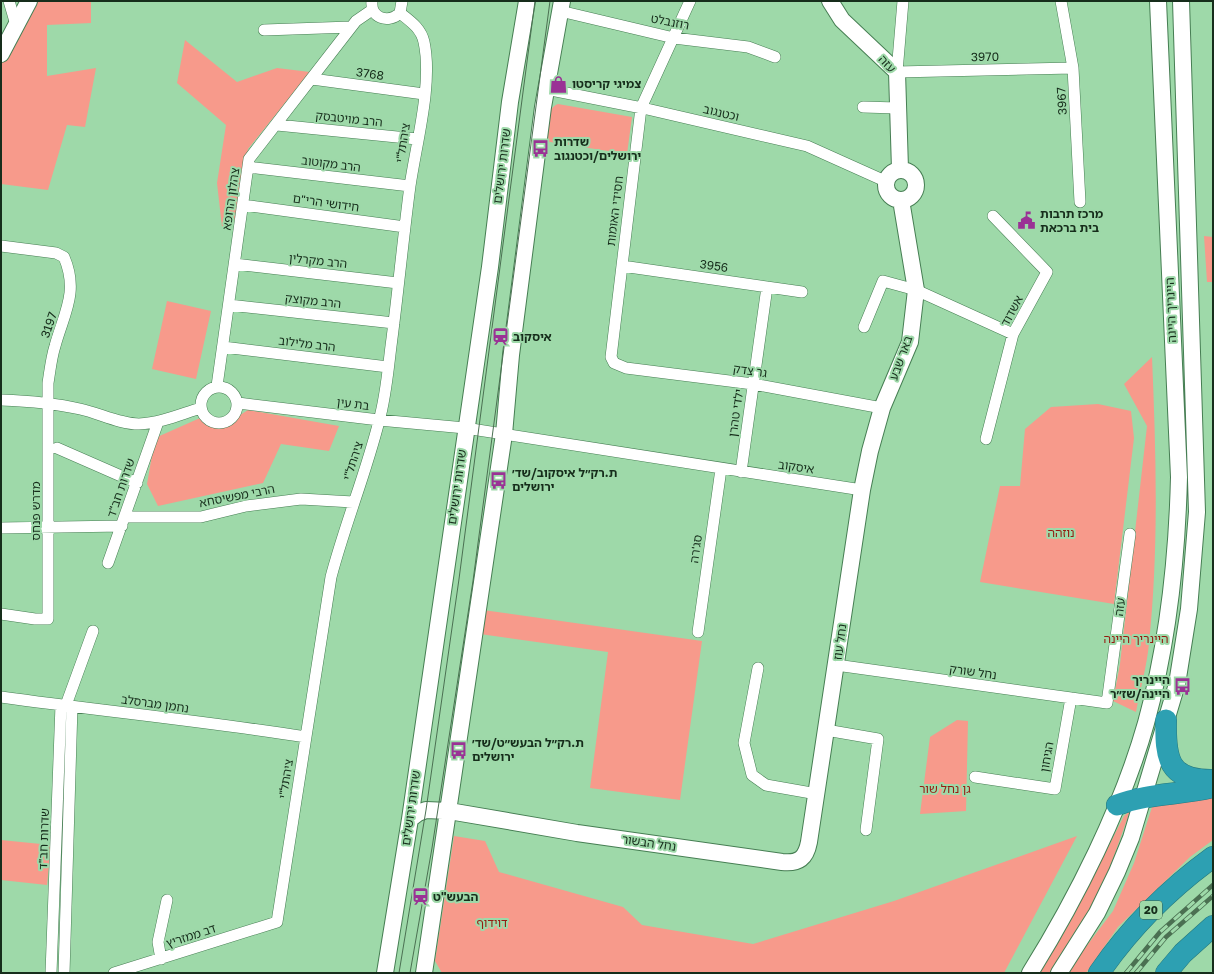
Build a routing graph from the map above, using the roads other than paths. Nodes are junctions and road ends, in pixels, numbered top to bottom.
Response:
1 (9, 1) edge
2 (29, 1) edge
3 (402, 1) edge
4 (527, 1) edge
5 (690, 1) edge
6 (830, 1) edge
7 (903, 1) edge
8 (1061, 1) edge
9 (1158, 1) edge
10 (1181, 1) edge
11 (372, 6) edge
12 (561, 6) edge
13 (400, 13) junction
14 (16, 25) junction
15 (351, 27) junction
16 (264, 30) dead end
17 (674, 38) junction
18 (1, 54) edge
19 (775, 57) dead end
20 (1073, 68) junction
21 (897, 72) junction
22 (312, 79) junction
23 (546, 89) junction
24 (424, 94) junction
25 (864, 107) dead end
26 (641, 108) junction
27 (897, 108) junction
28 (277, 125) junction
29 (417, 139) junction
30 (248, 167) junction
31 (900, 169) junction
32 (885, 181) junction
33 (410, 186) junction
34 (901, 200) junction
35 (1080, 202) dead end
36 (243, 205) junction
37 (993, 216) dead end
38 (405, 227) junction
39 (1, 246) edge
40 (235, 264) junction
41 (622, 266) junction
42 (398, 283) junction
43 (767, 287) junction
44 (916, 290) junction
45 (802, 292) dead end
46 (229, 305) junction
47 (394, 323) junction
48 (864, 327) dead end
49 (1013, 334) junction
50 (223, 346) junction
51 (614, 363) joint
52 (388, 367) junction
53 (753, 384) junction
54 (217, 386) junction
55 (1, 400) edge
56 (48, 403) junction
57 (238, 403) junction
58 (201, 408) junction
59 (882, 408) junction
60 (379, 420) junction
61 (158, 422) junction
62 (465, 428) junction
63 (504, 434) junction
64 (986, 439) dead end
65 (57, 448) dead end
66 (721, 469) junction
67 (741, 472) junction
68 (137, 483) junction
69 (862, 490) junction
70 (353, 502) junction
71 (123, 522) junction
72 (1, 528) edge
73 (49, 529) junction
74 (1130, 534) dead end
75 (108, 563) dead end
76 (1, 614) edge
77 (93, 631) dead end
78 (698, 632) dead end
79 (836, 665) junction
80 (758, 668) dead end
81 (1, 697) edge
82 (1071, 698) junction
83 (1107, 703) joint
84 (66, 706) junction
85 (1166, 720) junction
86 (826, 730) junction
87 (306, 737) junction
88 (975, 777) dead end
89 (1213, 780) edge
90 (1213, 787) edge
91 (817, 794) junction
92 (1144, 797) junction
93 (1117, 805) junction
94 (449, 811) junction
95 (410, 819) junction
96 (496, 820) junction
97 (866, 830) dead end
98 (444, 844) junction
99 (1213, 857) edge
100 (801, 860) joint
101 (167, 900) dead end
102 (277, 922) joint
103 (1213, 926) edge
104 (160, 959) junction
105 (425, 972) edge
106 (51, 973) edge
107 (64, 973) edge
108 (114, 973) edge
109 (385, 973) edge
110 (1030, 973) edge
111 (1059, 973) edge
112 (1099, 973) edge
113 (1166, 973) edge

1 - 14 street
2 - 14 street
3 - 13 street
4 - 62 street, שדרות ירושלים
5 - 17 street, חסידי האומות
6 - 21 street, עזה
7 - 21 street
8 - 20 street, 3967
9 - 93 street, היינריך היינה
10 - 85 street, היינריך היינה
11 - 13 street
11 - 15 street, צהלון הרופא
12 - 17 street, רוזנבלט
12 - 23 street
13 - 24 street, ציהתל"י
14 - 18 street
15 - 16 street
15 - 22 street, צהלון הרופא
17 - 19 street, רוזנבלט
17 - 26 street, חסידי האומות
20 - 21 street, 3970
20 - 35 street, 3967
21 - 27 street, עזה
22 - 24 street, 3768
22 - 28 street, צהלון הרופא
23 - 26 street, וכטנגוב
23 - 63 street
24 - 29 street, ציהתל"י
25 - 27 street
26 - 32 street, וכטנגוב
26 - 41 street, חסידי האומות
27 - 31 street, עזה
28 - 29 street, הרב מויטבסק
28 - 30 street, צהלון הרופא
29 - 33 street, ציהתל"י
30 - 33 street, הרב מקוטוב
30 - 36 street, צהלון הרופא
31 - 32 street
31 - 34 street
32 - 34 street
33 - 38 street, ציהתל"י
34 - 44 street, באר שבע
36 - 38 street, חידושי הרי"ם
36 - 40 street, צהלון הרופא
37 - 49 street, אשדוד
38 - 42 street, ציהתל"י
39 - 56 street, 3197
40 - 42 street, הרב מקרלין
40 - 46 street, צהלון הרופא
41 - 43 street, 3956
41 - 51 street, חסידי האומות
42 - 47 street, ציהתל"י
43 - 45 street, 3956
43 - 53 street, ילדי טהרן
44 - 48 street
44 - 49 street
44 - 59 street, באר שבע
46 - 47 street, הרב מקוצק
46 - 50 street, צהלון הרופא
47 - 52 street, ציהתל"י
49 - 64 street, אשדוד
50 - 52 street, הרב מלילוב
50 - 54 street, צהלון הרופא
51 - 53 street, גר צדק
52 - 60 street, ציהתל"י
53 - 59 street, גר צדק
53 - 67 street, ילדי טהרן
54 - 57 street
54 - 58 street
55 - 56 street
56 - 61 street
56 - 73 street, מדרש פנחס
57 - 58 street
57 - 60 street, בת עין
58 - 61 street
59 - 69 street, באר שבע
60 - 62 street, בת עין
60 - 70 street, ציהתל"י
61 - 68 street, שדרות חב"ד
62 - 63 street, איסקוב
62 - 95 street, שדרות ירושלים
63 - 66 street, איסקוב
63 - 94 street
65 - 68 street
66 - 67 street, איסקוב
66 - 78 street, סג'רה
67 - 69 street, איסקוב
68 - 71 street, שדרות חב"ד
69 - 79 street, נחל עוז
70 - 71 street, הרבי מפשיסחא
70 - 87 street, ציהתל"י
71 - 73 street, הרבי מפשיסחא
71 - 75 street, שדרות חב"ד
72 - 73 street, הרבי מפשיסחא
73 - 76 street, מדרש פנחס
74 - 83 street, עזה
77 - 84 street, שדרות חב"ד
79 - 82 street, נחל שורק
79 - 86 street, נחל עוז
80 - 91 street
81 - 84 street, נחמן מברסלב
82 - 83 street, נחל שורק
82 - 88 street, הגיחון
84 - 87 street, נחמן מברסלב
84 - 106 street, שדרות חב"ד
84 - 107 street, שדרות חב"ד
85 - 89 highway
85 - 92 street, היינריך היינה
86 - 91 street, נחל עוז
86 - 97 street
87 - 102 street, ציהתל"י
90 - 92 highway
91 - 100 street, נחל עוז
92 - 93 highway
92 - 111 street, היינריך היינה
93 - 110 street, היינריך היינה
94 - 95 street, נחל הבשור
94 - 96 street, נחל הבשור
94 - 98 street
95 - 109 street, שדרות ירושלים
96 - 98 street, נחל הבשור
96 - 100 street, נחל הבשור
98 - 105 street
99 - 112 highway, 20
101 - 104 street
102 - 104 street, דב ממזריץ
103 - 113 highway
104 - 108 street, דב ממזריץ

